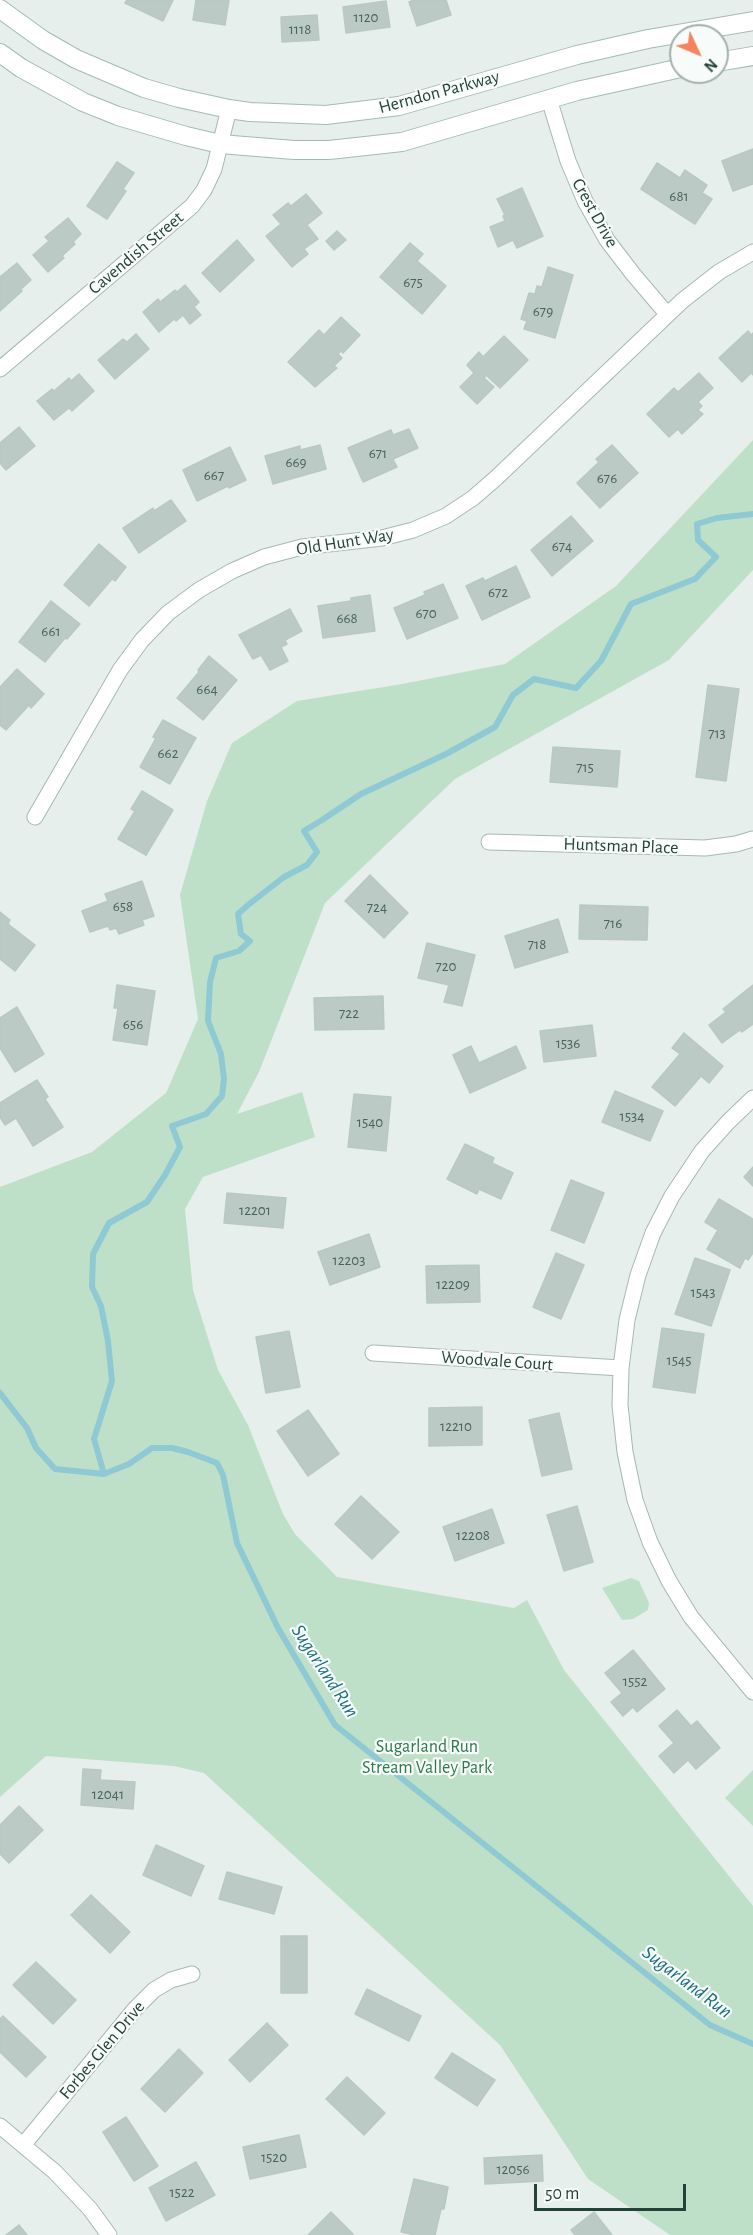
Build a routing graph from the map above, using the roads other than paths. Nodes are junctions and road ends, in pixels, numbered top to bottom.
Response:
1 (0, 9) edge
2 (753, 21) edge
3 (0, 53) edge
4 (753, 56) edge
5 (729, 60) edge
6 (669, 71) edge
7 (549, 99) junction
8 (229, 109) junction
9 (220, 144) junction
10 (753, 252) edge
11 (667, 314) junction
12 (0, 369) edge
13 (35, 817) dead end
14 (753, 839) edge
15 (489, 842) dead end
16 (753, 1098) edge
17 (373, 1353) dead end
18 (621, 1368) junction
19 (753, 1692) edge
20 (192, 1974) dead end
21 (0, 2126) edge
22 (24, 2144) junction
23 (109, 2235) edge

1 - 8 main road, Herndon Parkway
2 - 8 main road, Herndon Parkway
3 - 9 main road, Herndon Parkway
4 - 5 main road
6 - 7 main road, Herndon Parkway
7 - 9 main road, Herndon Parkway
7 - 11 street, Crest Drive
8 - 9 street, Cavendish Street
9 - 12 street, Cavendish Street
10 - 11 street, Old Hunt Way
11 - 13 street, Old Hunt Way
14 - 15 street, Huntsman Place
16 - 18 street
17 - 18 street, Woodvale Court
18 - 19 street
20 - 22 street, Forbes Glen Drive
21 - 22 street
22 - 23 street

